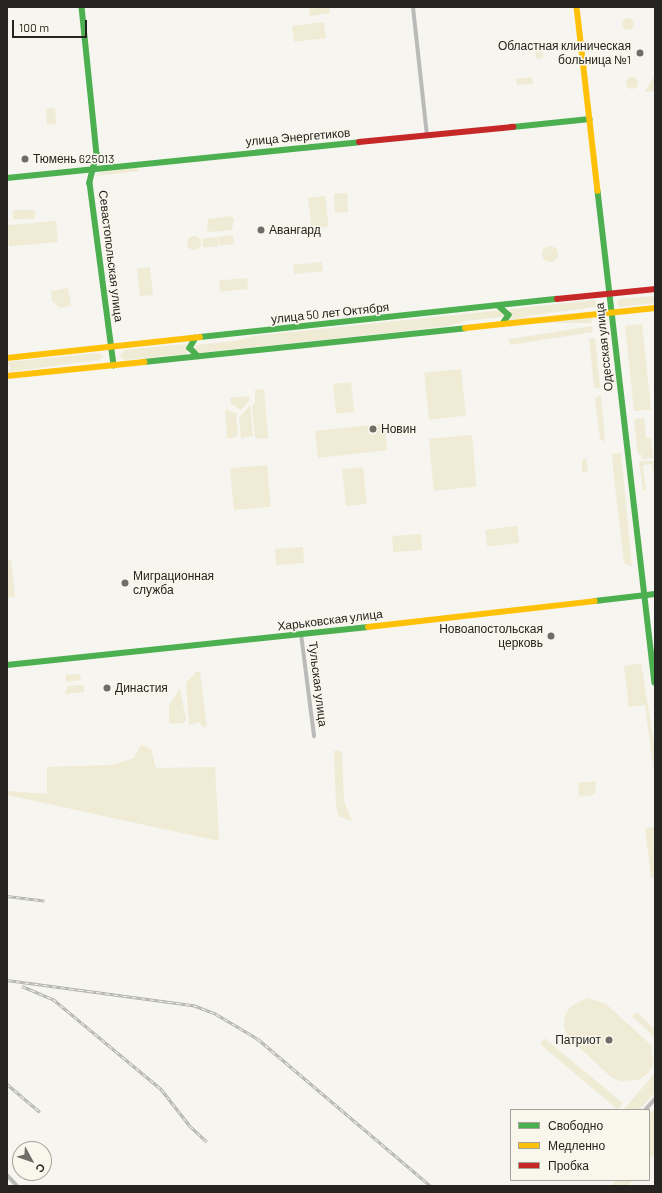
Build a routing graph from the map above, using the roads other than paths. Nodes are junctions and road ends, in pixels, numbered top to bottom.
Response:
1 (82, 7) edge
2 (412, 7) edge
3 (577, 7) edge
4 (590, 119) junction
5 (427, 135) junction
6 (94, 169) junction
7 (7, 178) edge
8 (655, 289) edge
9 (609, 294) junction
10 (499, 306) junction
11 (655, 308) edge
12 (611, 313) junction
13 (503, 324) junction
14 (196, 338) junction
15 (112, 347) junction
16 (198, 356) junction
17 (7, 358) edge
18 (114, 365) junction
19 (7, 376) edge
20 (655, 594) edge
21 (643, 595) junction
22 (301, 634) junction
23 (7, 665) edge
24 (655, 683) edge
25 (314, 736) dead end
26 (655, 1099) edge
27 (646, 1109) edge
28 (7, 1176) edge
29 (17, 1186) edge

1 - 6 street, Севастопольская улица
2 - 5 street
3 - 4 street, Одесская улица
4 - 5 street, улица Энергетиков
4 - 9 street, Одесская улица
5 - 6 street, улица Энергетиков
6 - 7 street, улица Энергетиков
6 - 15 street, Севастопольская улица
8 - 9 street, улица 50 лет Октября
9 - 10 street, улица 50 лет Октября
9 - 12 street, Одесская улица
10 - 13 street
10 - 14 street, улица 50 лет Октября
11 - 12 street
12 - 13 street
12 - 21 street, Одесская улица
13 - 16 street
14 - 15 street, улица 50 лет Октября
14 - 16 street
15 - 17 street, улица 50 лет Октября
15 - 18 street, Севастопольская улица
16 - 18 street
18 - 19 street
20 - 21 street, Харьковская улица
21 - 22 street, Харьковская улица
21 - 24 street, Одесская улица
22 - 23 street, Харьковская улица
22 - 25 street, Тульская улица
26 - 27 street
28 - 29 street

